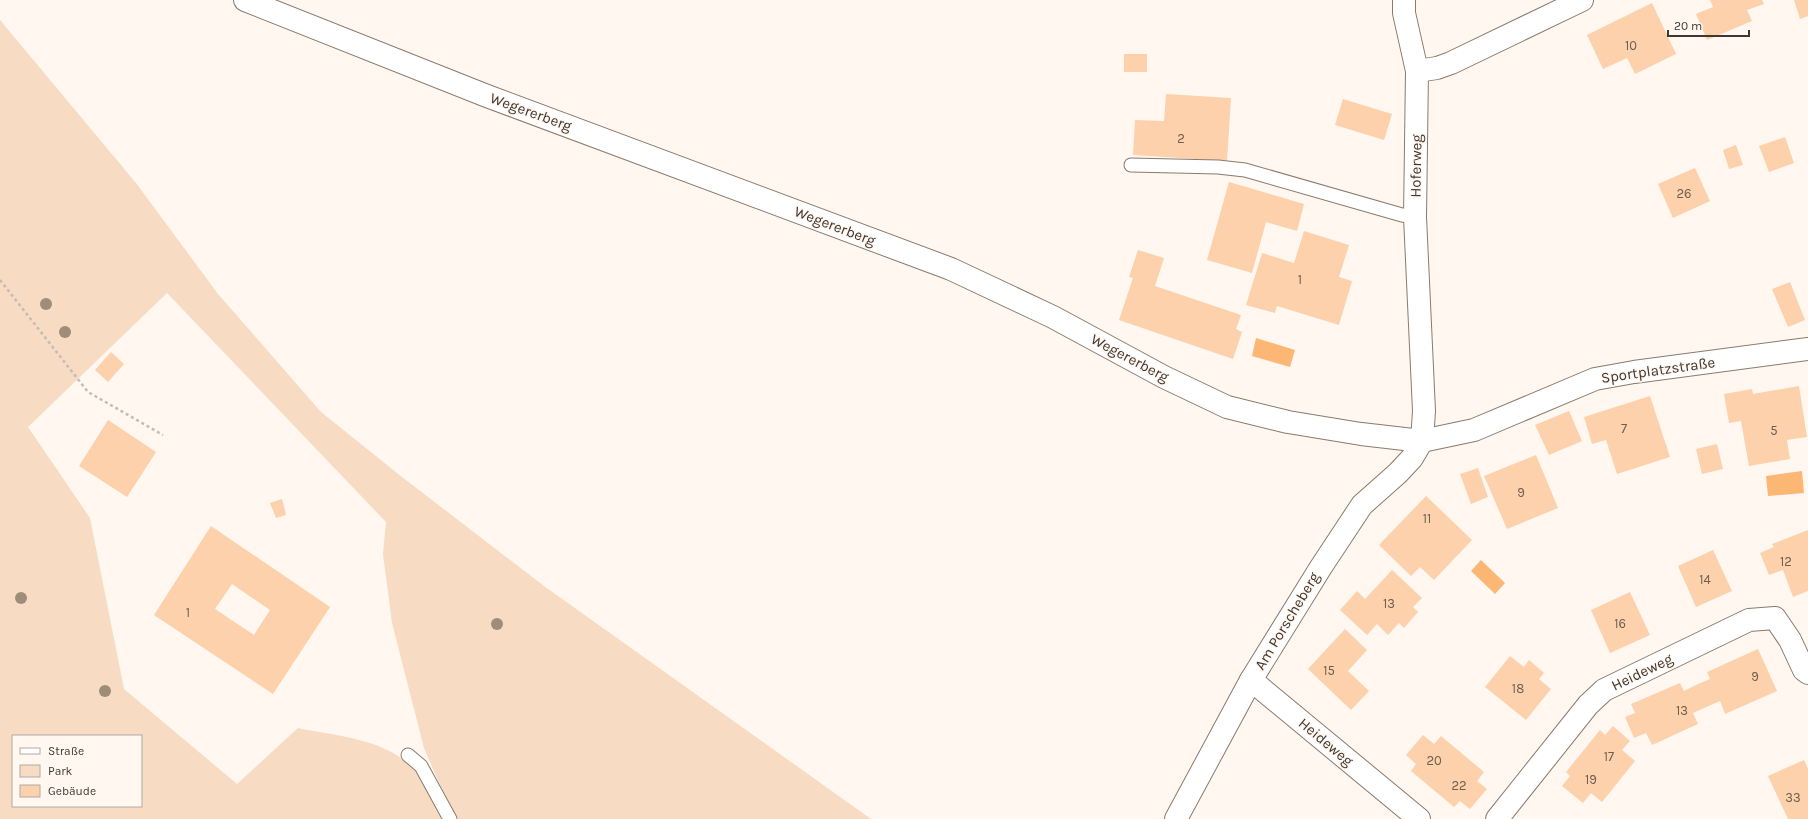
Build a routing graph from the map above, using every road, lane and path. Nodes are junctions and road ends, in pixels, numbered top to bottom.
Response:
1 (246, 0) edge
2 (1404, 0) edge
3 (1582, 0) edge
4 (1417, 71) junction
5 (1131, 165) dead end
6 (1415, 218) junction
7 (0, 280) edge
8 (1808, 350) edge
9 (163, 435) dead end
10 (1422, 441) junction
11 (1808, 673) edge
12 (1251, 680) junction
13 (408, 755) dead end
14 (450, 819) edge
15 (1176, 819) edge
16 (1419, 819) edge
17 (1497, 819) edge

1 - 10 street, Wegererberg
2 - 4 street, Hoferweg
3 - 4 street
4 - 6 street, Hoferweg
5 - 6 lane
6 - 10 street, Hoferweg
7 - 9 path
8 - 10 street, Sportplatzstraße
10 - 12 street, Am Porscheberg
11 - 17 street, Heideweg
12 - 15 street, Am Porscheberg
12 - 16 street, Heideweg
13 - 14 lane

